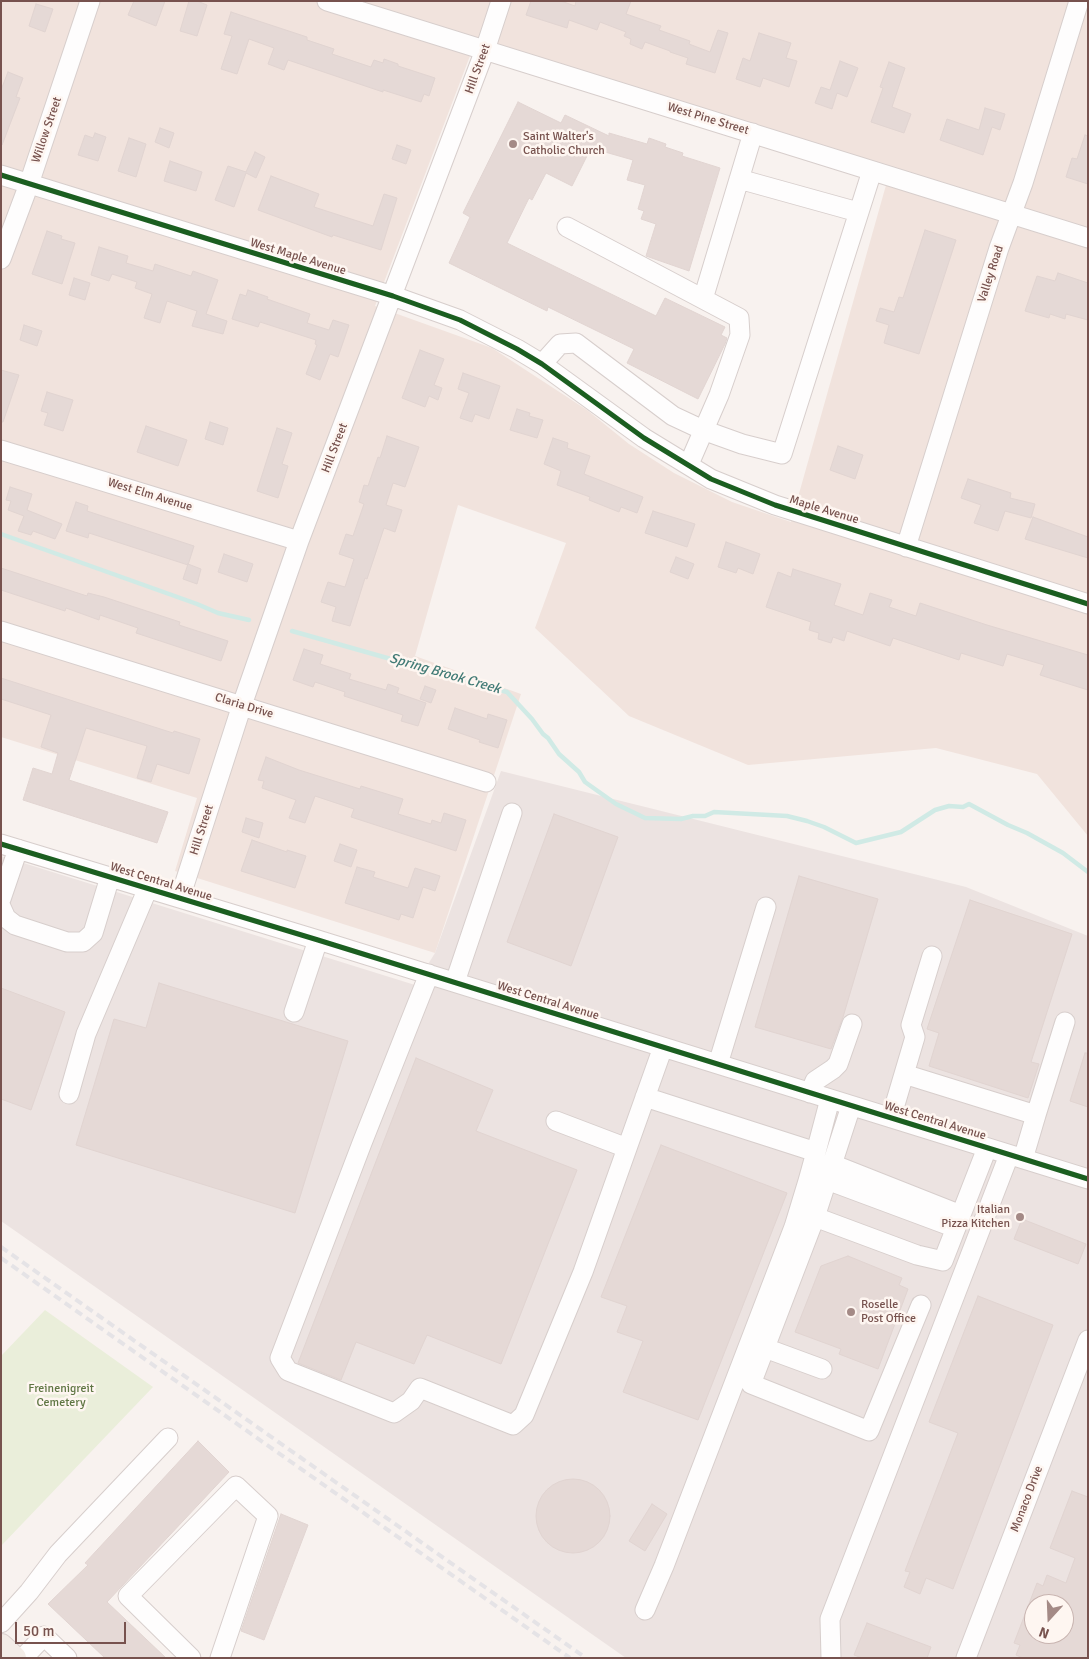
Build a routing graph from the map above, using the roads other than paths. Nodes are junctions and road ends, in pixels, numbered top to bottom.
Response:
1 (90, 1) edge
2 (327, 1) edge
3 (501, 1) edge
4 (1079, 1) edge
5 (485, 50) junction
6 (753, 133) junction
7 (872, 170) junction
8 (1, 175) edge
9 (739, 179) junction
10 (29, 184) junction
11 (858, 212) junction
12 (1012, 214) junction
13 (568, 227) dead end
14 (1088, 238) edge
15 (1, 259) edge
16 (393, 296) junction
17 (703, 299) junction
18 (542, 364) junction
19 (576, 389) joint
20 (704, 430) junction
21 (1, 450) edge
22 (689, 464) junction
23 (299, 541) junction
24 (906, 547) junction
25 (1088, 604) edge
26 (1, 631) edge
27 (242, 705) junction
28 (486, 782) dead end
29 (512, 813) dead end
30 (9, 847) edge
31 (110, 877) junction
32 (148, 888) junction
33 (180, 898) junction
34 (1, 899) edge
35 (1, 907) edge
36 (766, 907) dead end
37 (318, 940) junction
38 (932, 956) dead end
39 (429, 974) junction
40 (455, 982) junction
41 (294, 1012) dead end
42 (1065, 1022) dead end
43 (852, 1024) dead end
44 (663, 1047) junction
45 (718, 1064) junction
46 (904, 1074) junction
47 (810, 1093) junction
48 (69, 1094) dead end
49 (645, 1097) junction
50 (830, 1099) junction
51 (851, 1106) junction
52 (1036, 1115) junction
53 (891, 1118) junction
54 (556, 1121) dead end
55 (627, 1148) junction
56 (987, 1148) junction
57 (816, 1152) junction
58 (1016, 1157) junction
59 (830, 1172) junction
60 (1088, 1179) edge
61 (815, 1216) junction
62 (958, 1222) junction
63 (921, 1306) dead end
64 (1088, 1340) edge
65 (765, 1348) junction
66 (822, 1369) dead end
67 (168, 1438) dead end
68 (645, 1610) dead end
69 (1, 1623) edge
70 (1, 1646) edge
71 (14, 1658) edge
72 (22, 1658) edge
73 (67, 1658) edge
74 (191, 1658) edge
75 (220, 1658) edge
76 (831, 1658) edge
77 (966, 1658) edge

1 - 10 street, Willow Street
2 - 5 street, West Pine Street
3 - 5 street, Hill Street
4 - 12 street, Valley Road
5 - 6 street, West Pine Street
5 - 16 street, Hill Street
6 - 7 street, West Pine Street
6 - 9 street
7 - 11 street
7 - 12 street, West Pine Street
8 - 10 street, West Maple Avenue
9 - 11 street
9 - 17 street
10 - 15 street, Willow Street
10 - 16 street, West Maple Avenue
11 - 20 street
12 - 14 street, West Pine Street
12 - 24 street, Valley Road
13 - 17 street
16 - 18 street, West Maple Avenue
16 - 23 street, Hill Street
17 - 20 street
18 - 19 street, West Maple Avenue
18 - 20 street
19 - 22 street, Maple Avenue
20 - 22 street
21 - 23 street, West Elm Avenue
22 - 24 street, Maple Avenue
23 - 27 street, Hill Street
24 - 25 street, Maple Avenue
26 - 27 street, Claria Drive
27 - 28 street, Claria Drive
27 - 33 street, Hill Street
29 - 40 street
30 - 31 street, West Central Avenue
30 - 34 street
31 - 32 street, West Central Avenue
31 - 35 street
32 - 33 street, West Central Avenue
32 - 48 street
33 - 37 street, West Central Avenue
36 - 45 street
37 - 39 street, West Central Avenue
37 - 41 street
38 - 46 street
39 - 40 street, West Central Avenue
39 - 55 street
40 - 44 street, West Central Avenue
42 - 52 street
43 - 47 street
44 - 45 street, West Central Avenue
44 - 49 street
45 - 47 street, West Central Avenue
46 - 52 street
46 - 53 street
47 - 50 street, West Central Avenue
49 - 55 street
49 - 57 street
50 - 51 street, West Central Avenue
50 - 57 street
51 - 53 street, West Central Avenue
51 - 59 street
52 - 58 street
53 - 56 street, West Central Avenue
54 - 55 street
56 - 58 street, West Central Avenue
56 - 62 street
57 - 68 street
58 - 60 street, West Central Avenue
58 - 76 street
59 - 61 street
59 - 62 street
61 - 62 street
61 - 65 street
63 - 65 street
64 - 77 street, Monaco Drive
65 - 66 street
67 - 69 street
70 - 71 main road
72 - 73 street
74 - 75 street

